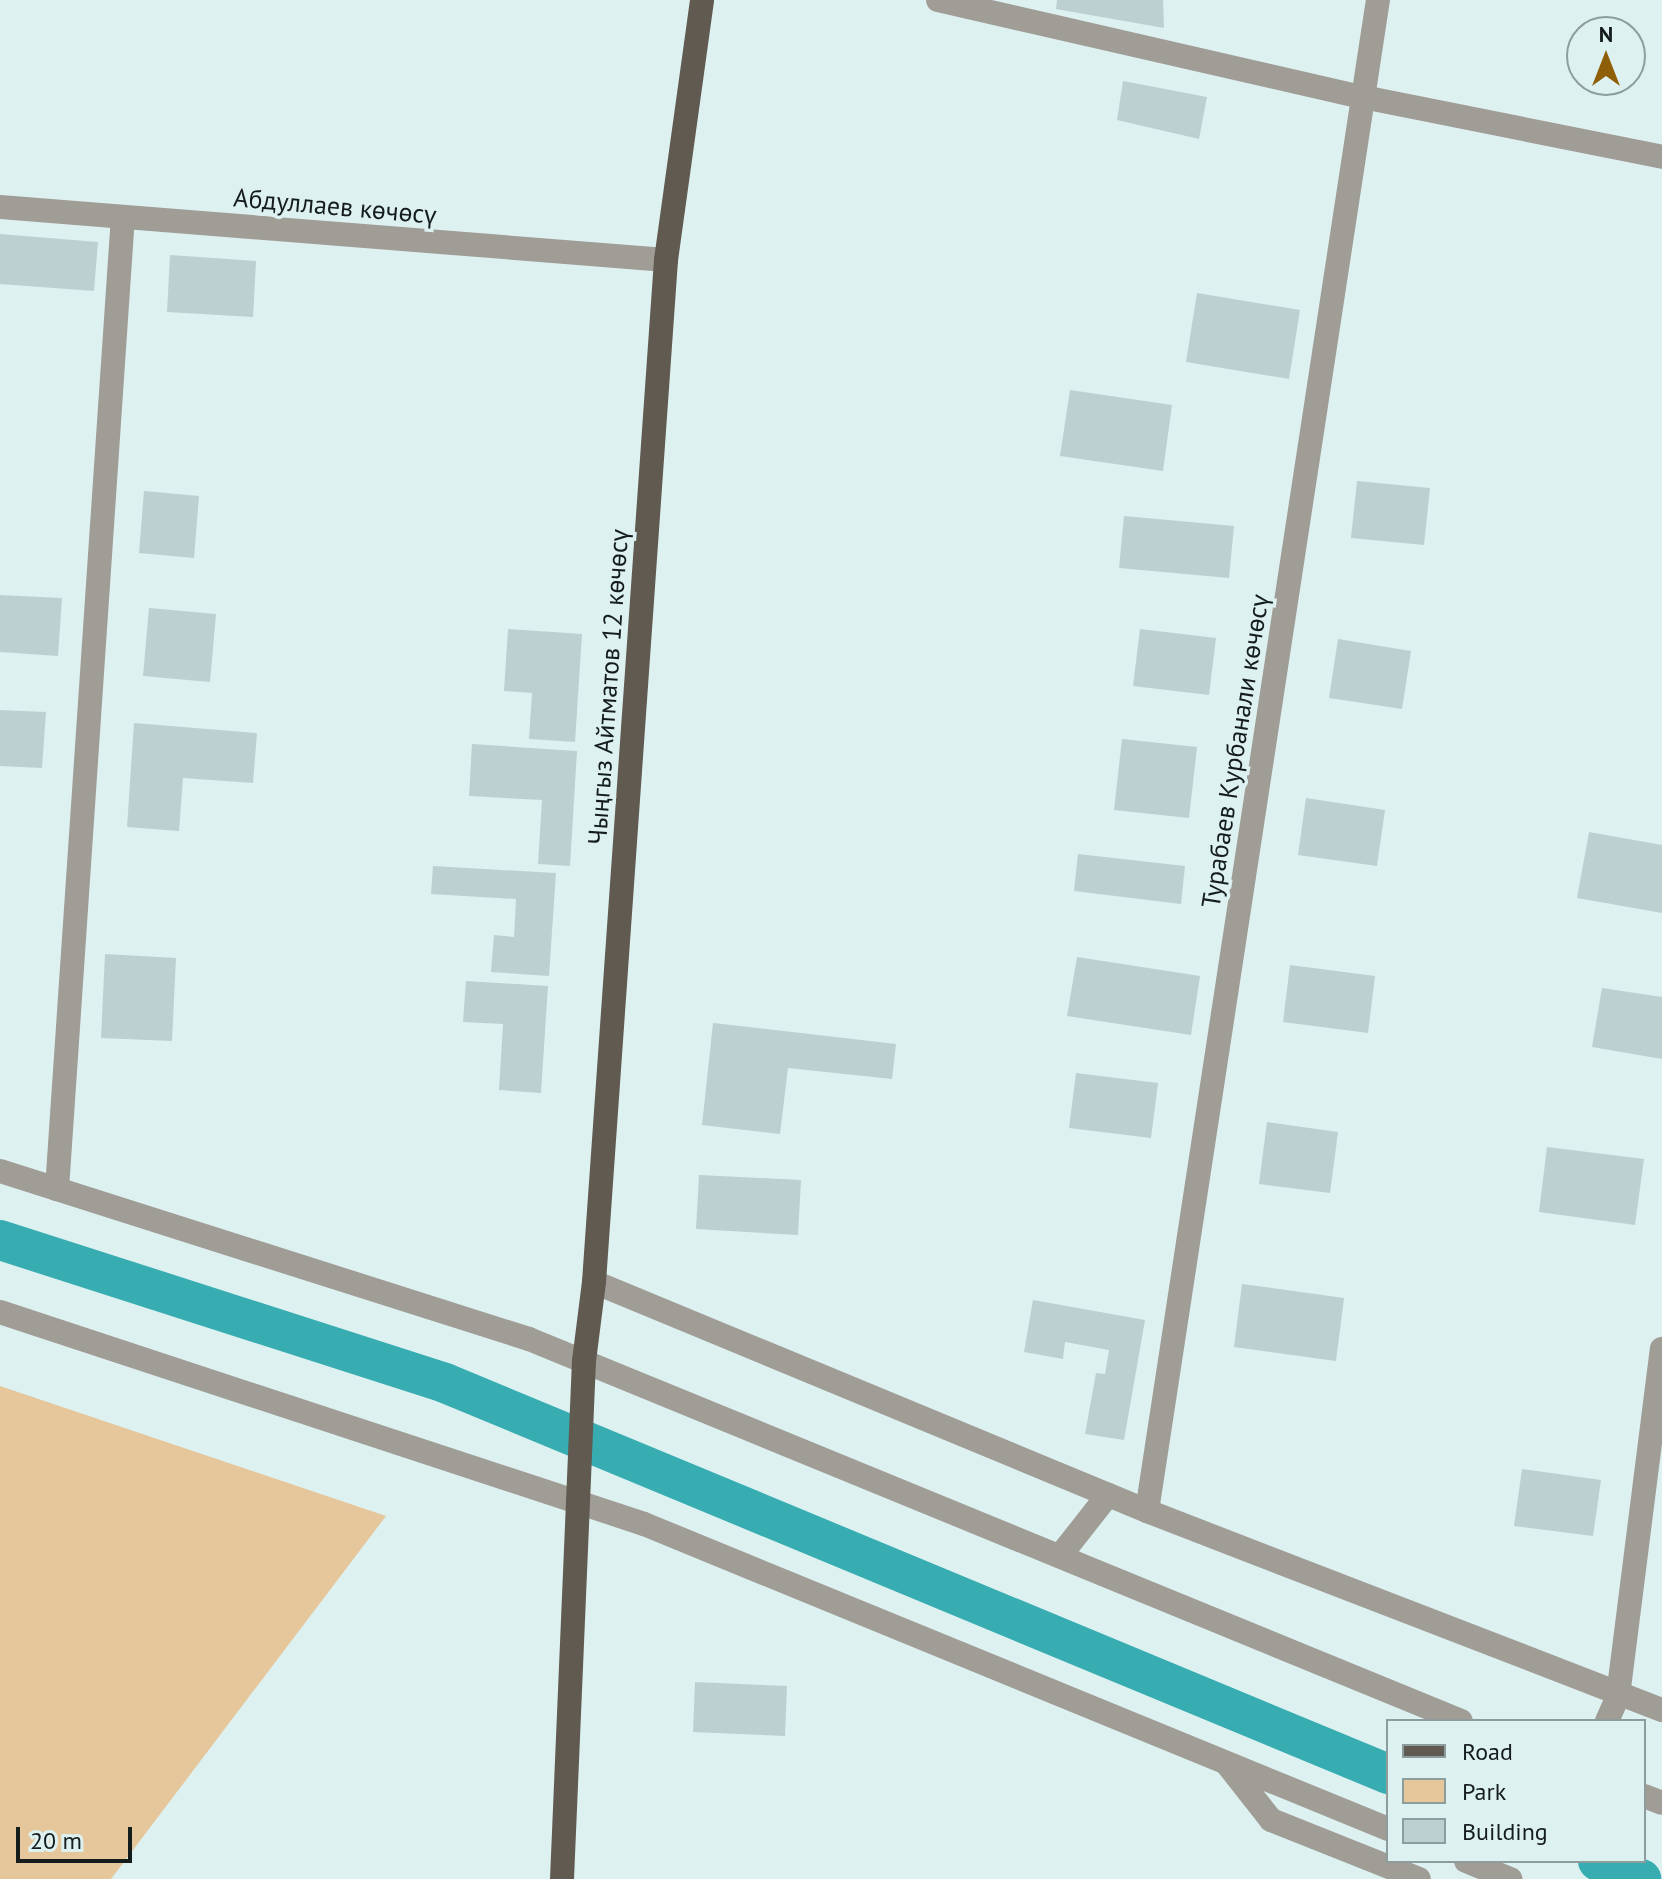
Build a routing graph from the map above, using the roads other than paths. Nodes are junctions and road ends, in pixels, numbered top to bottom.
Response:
1 (702, 0) edge
2 (938, 0) edge
3 (1378, 0) edge
4 (1363, 97) junction
5 (1662, 157) edge
6 (0, 207) edge
7 (123, 217) junction
8 (666, 260) junction
9 (0, 1171) edge
10 (57, 1189) junction
11 (594, 1282) junction
12 (0, 1312) edge
13 (1662, 1349) edge
14 (583, 1370) junction
15 (578, 1492) junction
16 (1108, 1495) junction
17 (1147, 1511) junction
18 (1060, 1556) junction
19 (1618, 1696) junction
20 (1662, 1710) edge
21 (1456, 1719) edge
22 (1608, 1719) edge
23 (1225, 1762) junction
24 (1386, 1828) edge
25 (1471, 1863) edge
26 (1395, 1874) edge
27 (562, 1879) edge
28 (1419, 1879) edge
29 (1510, 1879) edge

1 - 8 main road, Чыңгыз Айтматов 12 көчөсү
2 - 4 street
3 - 4 street, Турабаев Курбанали көчөсү
4 - 5 street
4 - 17 street, Турабаев Курбанали көчөсү
6 - 7 street, Абдуллаев көчөсү
7 - 8 street, Абдуллаев көчөсү
7 - 10 street
8 - 11 main road, Чыңгыз Айтматов 12 көчөсү
9 - 10 street
10 - 14 street
11 - 14 main road, Чыңгыз Айтматов 12 көчөсү
11 - 16 street
12 - 15 street
13 - 19 street
14 - 15 main road, Чыңгыз Айтматов 12 көчөсү
14 - 18 street
15 - 23 street
15 - 27 main road, Чыңгыз Айтматов 12 көчөсү
16 - 17 street
16 - 18 street
17 - 19 street
18 - 21 street
19 - 20 street
19 - 22 street
23 - 24 street
23 - 26 street
25 - 29 street
26 - 28 street

